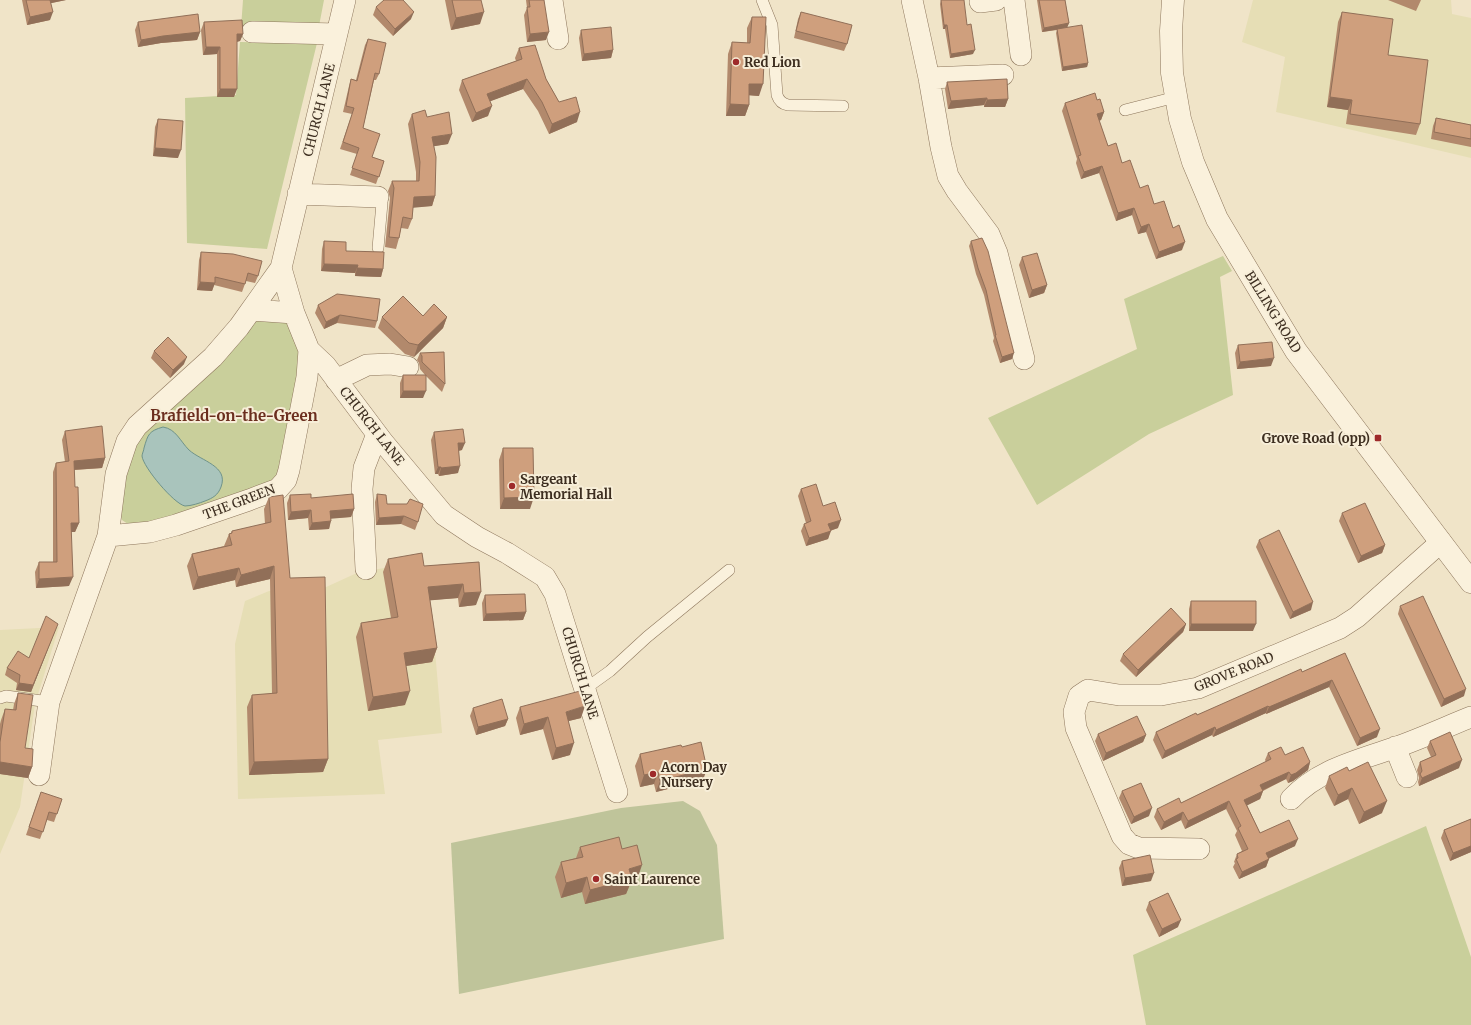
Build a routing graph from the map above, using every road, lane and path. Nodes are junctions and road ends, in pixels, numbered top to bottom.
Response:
1 (345, 0) edge
2 (552, 0) edge
3 (762, 0) edge
4 (912, 0) edge
5 (1014, 0) edge
6 (1173, 0) edge
7 (252, 32) dead end
8 (337, 34) junction
9 (558, 39) dead end
10 (1021, 55) dead end
11 (1003, 75) dead end
12 (929, 78) junction
13 (1176, 97) junction
14 (843, 106) dead end
15 (1125, 110) dead end
16 (298, 194) junction
17 (378, 197) joint
18 (378, 248) dead end
19 (281, 268) junction
20 (252, 310) junction
21 (294, 313) junction
22 (309, 350) junction
23 (1024, 359) dead end
24 (408, 367) dead end
25 (336, 380) junction
26 (377, 434) junction
27 (108, 536) junction
28 (1441, 542) junction
29 (366, 569) dead end
30 (729, 570) dead end
31 (1471, 582) edge
32 (585, 689) junction
33 (0, 698) edge
34 (49, 702) junction
35 (1471, 716) edge
36 (1395, 748) junction
37 (39, 775) dead end
38 (1407, 777) dead end
39 (617, 792) dead end
40 (1291, 799) dead end
41 (1199, 849) dead end

1 - 8 street, CHURCH LANE
2 - 9 street
3 - 14 lane
4 - 12 street
5 - 10 street
6 - 13 street, BILLING ROAD
7 - 8 street
8 - 16 street, CHURCH LANE
11 - 12 street
12 - 23 street
13 - 15 lane
13 - 28 street, BILLING ROAD
16 - 17 street
16 - 19 street, CHURCH LANE
17 - 18 lane
19 - 20 street
19 - 21 street, CHURCH LANE
20 - 21 street
20 - 27 street
21 - 22 street, CHURCH LANE
22 - 25 street, CHURCH LANE
22 - 27 street, THE GREEN
24 - 25 street
25 - 26 street, CHURCH LANE
26 - 29 street
26 - 32 street, CHURCH LANE
27 - 34 street
28 - 31 street, BILLING ROAD
28 - 41 street, GROVE ROAD
30 - 32 lane
32 - 39 street, CHURCH LANE
33 - 34 lane
34 - 37 street
35 - 36 street
36 - 38 street
36 - 40 street

